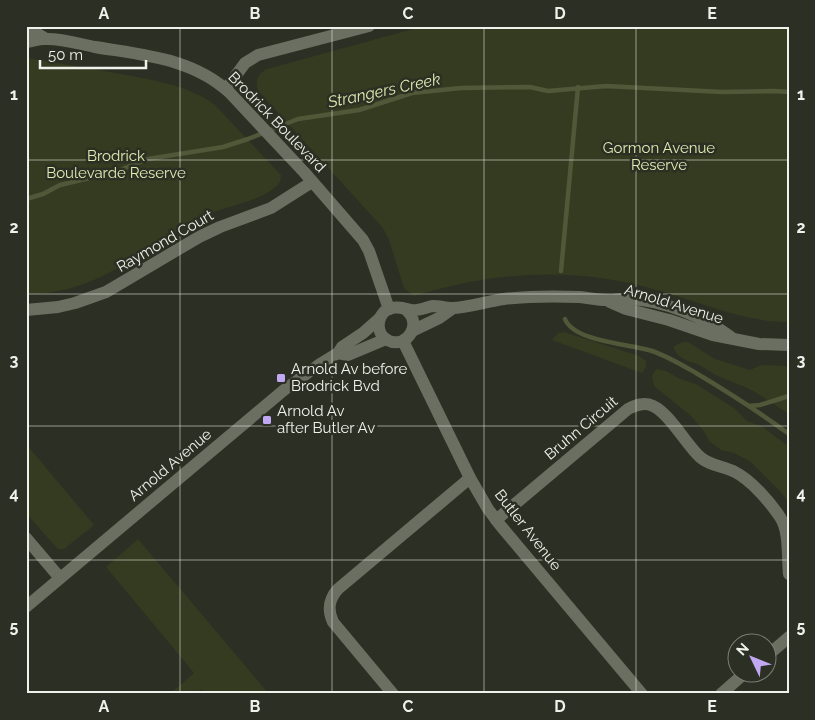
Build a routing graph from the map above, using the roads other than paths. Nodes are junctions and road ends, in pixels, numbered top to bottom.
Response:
1 (369, 26) edge
2 (26, 29) edge
3 (46, 39) junction
4 (26, 42) edge
5 (228, 91) junction
6 (308, 177) junction
7 (389, 308) junction
8 (403, 308) junction
9 (453, 308) junction
10 (26, 310) edge
11 (380, 318) junction
12 (412, 331) junction
13 (386, 339) junction
14 (403, 341) junction
15 (789, 345) edge
16 (338, 353) junction
17 (470, 478) junction
18 (496, 520) junction
19 (26, 538) edge
20 (789, 574) edge
21 (60, 578) junction
22 (26, 607) edge
23 (789, 637) edge
24 (778, 646) edge
25 (735, 682) edge
26 (392, 694) edge
27 (642, 694) edge
28 (721, 694) edge

1 - 5 street
2 - 3 street, Brodrick Boulevard
3 - 4 street, Brodrick Boulevard
3 - 5 street, Brodrick Boulevard
5 - 6 street, Brodrick Boulevard
6 - 7 street, Brodrick Boulevard
6 - 10 street, Raymond Court
7 - 8 street
7 - 11 street
8 - 9 street, Arnold Avenue
8 - 12 street
9 - 12 street, Arnold Avenue
9 - 15 street, Arnold Avenue
11 - 13 street
11 - 16 street, Arnold Avenue
12 - 14 street
13 - 14 street
13 - 16 street, Arnold Avenue
14 - 17 street, Butler Avenue
16 - 21 street, Arnold Avenue
17 - 18 street, Butler Avenue
17 - 26 street
18 - 20 street, Bruhn Circuit
18 - 27 street, Butler Avenue
19 - 21 street
21 - 22 street, Arnold Avenue
23 - 24 street
25 - 28 street

